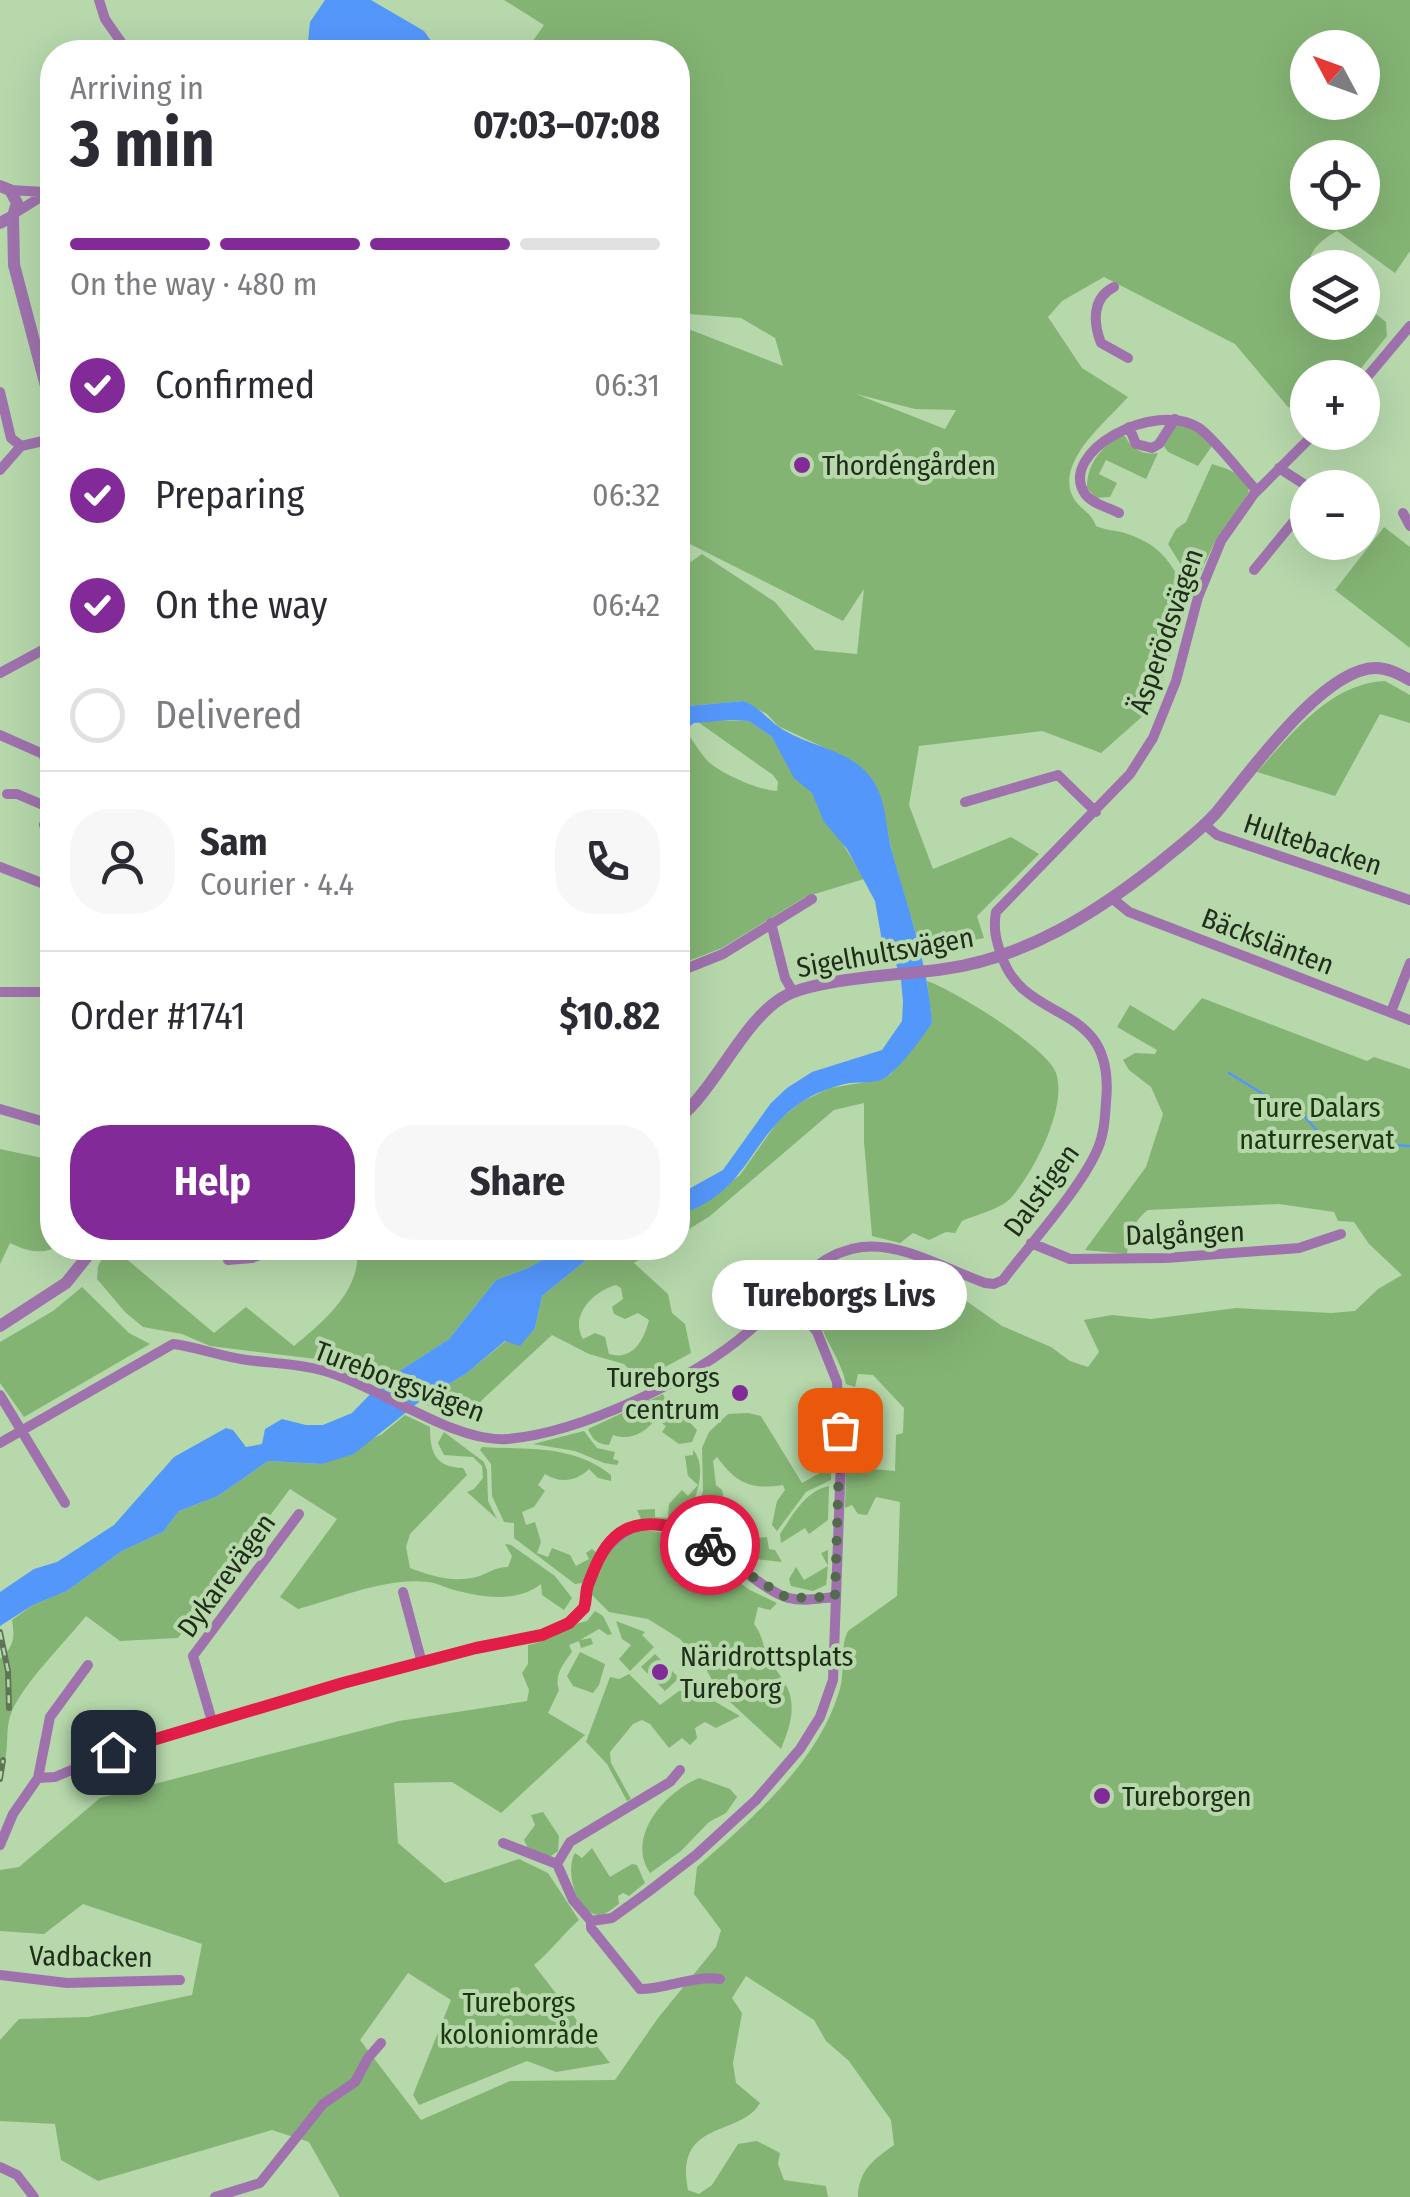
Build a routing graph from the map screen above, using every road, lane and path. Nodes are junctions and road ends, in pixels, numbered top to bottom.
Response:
1 (98, 0) edge
2 (120, 40) edge
3 (0, 172) edge
4 (5, 188) edge
5 (40, 190) edge
6 (40, 197) edge
7 (9, 218) edge
8 (0, 238) edge
9 (14, 265) junction
10 (1114, 286) dead end
11 (1410, 326) edge
12 (1128, 358) dead end
13 (1380, 362) edge
14 (40, 364) edge
15 (0, 392) edge
16 (1175, 419) junction
17 (1129, 427) junction
18 (40, 442) edge
19 (21, 446) junction
20 (1298, 450) edge
21 (1279, 468) junction
22 (0, 470) edge
23 (1290, 475) edge
24 (1257, 491) junction
25 (1119, 513) dead end
26 (1403, 513) dead end
27 (1290, 526) edge
28 (1410, 526) edge
29 (1254, 570) dead end
30 (40, 651) edge
31 (0, 673) edge
32 (1410, 680) edge
33 (0, 735) edge
34 (40, 753) edge
35 (7, 794) dead end
36 (40, 801) edge
37 (965, 802) dead end
38 (1096, 812) junction
39 (1205, 825) junction
40 (0, 867) edge
41 (40, 882) edge
42 (1113, 899) junction
43 (812, 900) dead end
44 (1410, 900) edge
45 (771, 923) junction
46 (1001, 956) junction
47 (1410, 963) edge
48 (690, 967) edge
49 (1008, 974) joint
50 (0, 992) edge
51 (40, 992) edge
52 (793, 992) junction
53 (1391, 1012) junction
54 (1410, 1020) edge
55 (690, 1108) edge
56 (0, 1110) edge
57 (40, 1121) edge
58 (1341, 1234) dead end
59 (1031, 1243) junction
60 (84, 1260) edge
61 (990, 1284) joint
62 (787, 1294) junction
63 (0, 1326) edge
64 (0, 1395) edge
65 (24, 1430) junction
66 (0, 1442) edge
67 (65, 1503) dead end
68 (299, 1514) dead end
69 (403, 1592) dead end
70 (835, 1597) junction
71 (422, 1662) junction
72 (88, 1665) dead end
73 (212, 1720) junction
74 (680, 1770) dead end
75 (38, 1778) junction
76 (503, 1843) dead end
77 (0, 1845) edge
78 (557, 1864) junction
79 (590, 1921) junction
80 (0, 1975) edge
81 (720, 1979) dead end
82 (180, 1980) dead end
83 (381, 2043) dead end
84 (0, 2168) edge
85 (34, 2197) edge
86 (214, 2197) edge

1 - 2 street
3 - 4 street
4 - 5 street
4 - 7 street
6 - 7 street
7 - 9 street
8 - 9 street
9 - 14 street
10 - 12 street
11 - 13 street
15 - 19 street
16 - 17 street
16 - 17 street
16 - 24 street
17 - 25 street
18 - 19 street
19 - 22 street
20 - 21 street, Äsperödsvägen
21 - 23 street
21 - 24 street, Äsperödsvägen
24 - 38 street, Äsperödsvägen
26 - 28 street
27 - 29 street
30 - 31 street
32 - 39 street, Sigelhultsvägen
33 - 34 street
35 - 36 street
37 - 38 street
38 - 46 street, Äsperödsvägen
39 - 42 street, Sigelhultsvägen
39 - 44 street, Hultebacken
40 - 41 street
42 - 46 street, Sigelhultsvägen
42 - 53 street, Bäckslänten
43 - 45 street
45 - 48 street
45 - 52 street
46 - 49 street, Äsperödsvägen
46 - 52 street, Sigelhultsvägen
47 - 53 street
49 - 59 street, Dalstigen
50 - 51 street
52 - 55 street, Sigelhultsvägen
53 - 54 street, Bäckslänten
56 - 57 street
58 - 59 street, Dalgången
59 - 61 street, Dalstigen
60 - 63 street
61 - 62 street, Tureborgsvägen
62 - 65 street, Tureborgsvägen
62 - 70 street
64 - 65 street
65 - 66 street
65 - 67 street
68 - 73 street, Dykarevägen
69 - 71 street
70 - 71 street
70 - 79 street
71 - 73 street
72 - 75 street
73 - 75 street
74 - 78 street
75 - 77 street
76 - 78 street
78 - 79 street
79 - 81 street
80 - 82 street, Vadbacken
83 - 86 street
84 - 85 street

